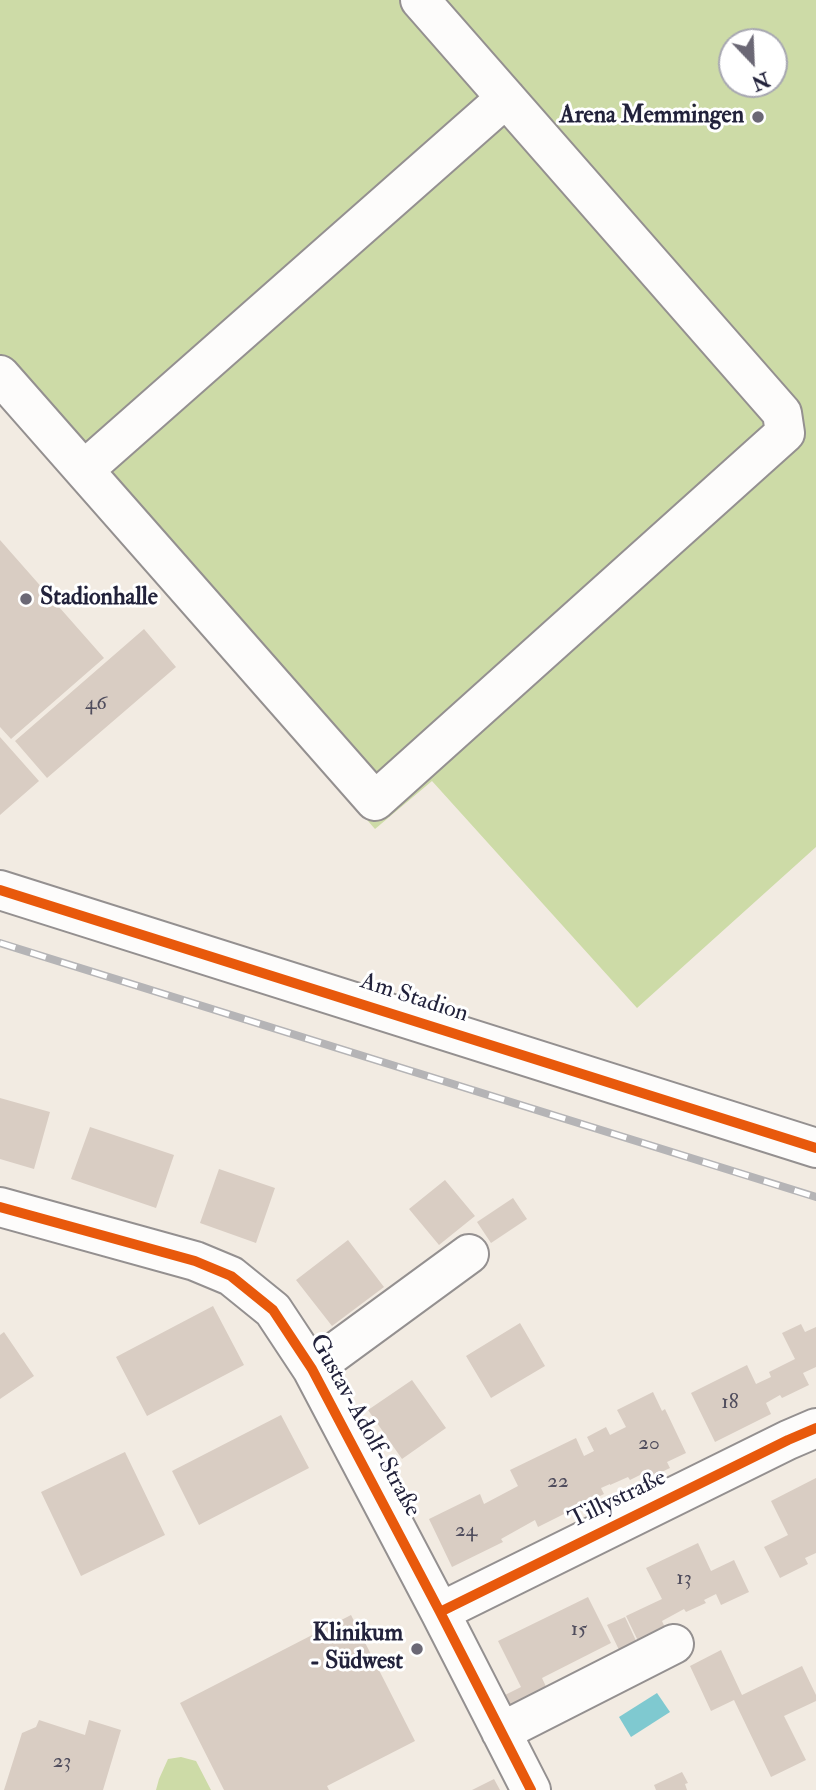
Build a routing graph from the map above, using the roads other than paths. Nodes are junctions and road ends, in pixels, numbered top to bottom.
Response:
1 (420, 0) edge
2 (506, 98) junction
3 (0, 375) edge
4 (84, 470) junction
5 (0, 890) edge
6 (816, 1148) edge
7 (0, 1207) edge
8 (469, 1254) dead end
9 (312, 1368) junction
10 (816, 1428) edge
11 (440, 1612) junction
12 (674, 1644) dead end
13 (500, 1732) junction
14 (531, 1790) edge

1 - 2 street
2 - 4 street
2 - 4 street
3 - 4 street
5 - 6 street, Am Stadion
7 - 9 street, Gustav-Adolf-Straße
8 - 9 street
9 - 11 street, Gustav-Adolf-Straße
10 - 11 street, Tillystraße
11 - 13 street, Gustav-Adolf-Straße
12 - 13 street
13 - 14 street, Gustav-Adolf-Straße

